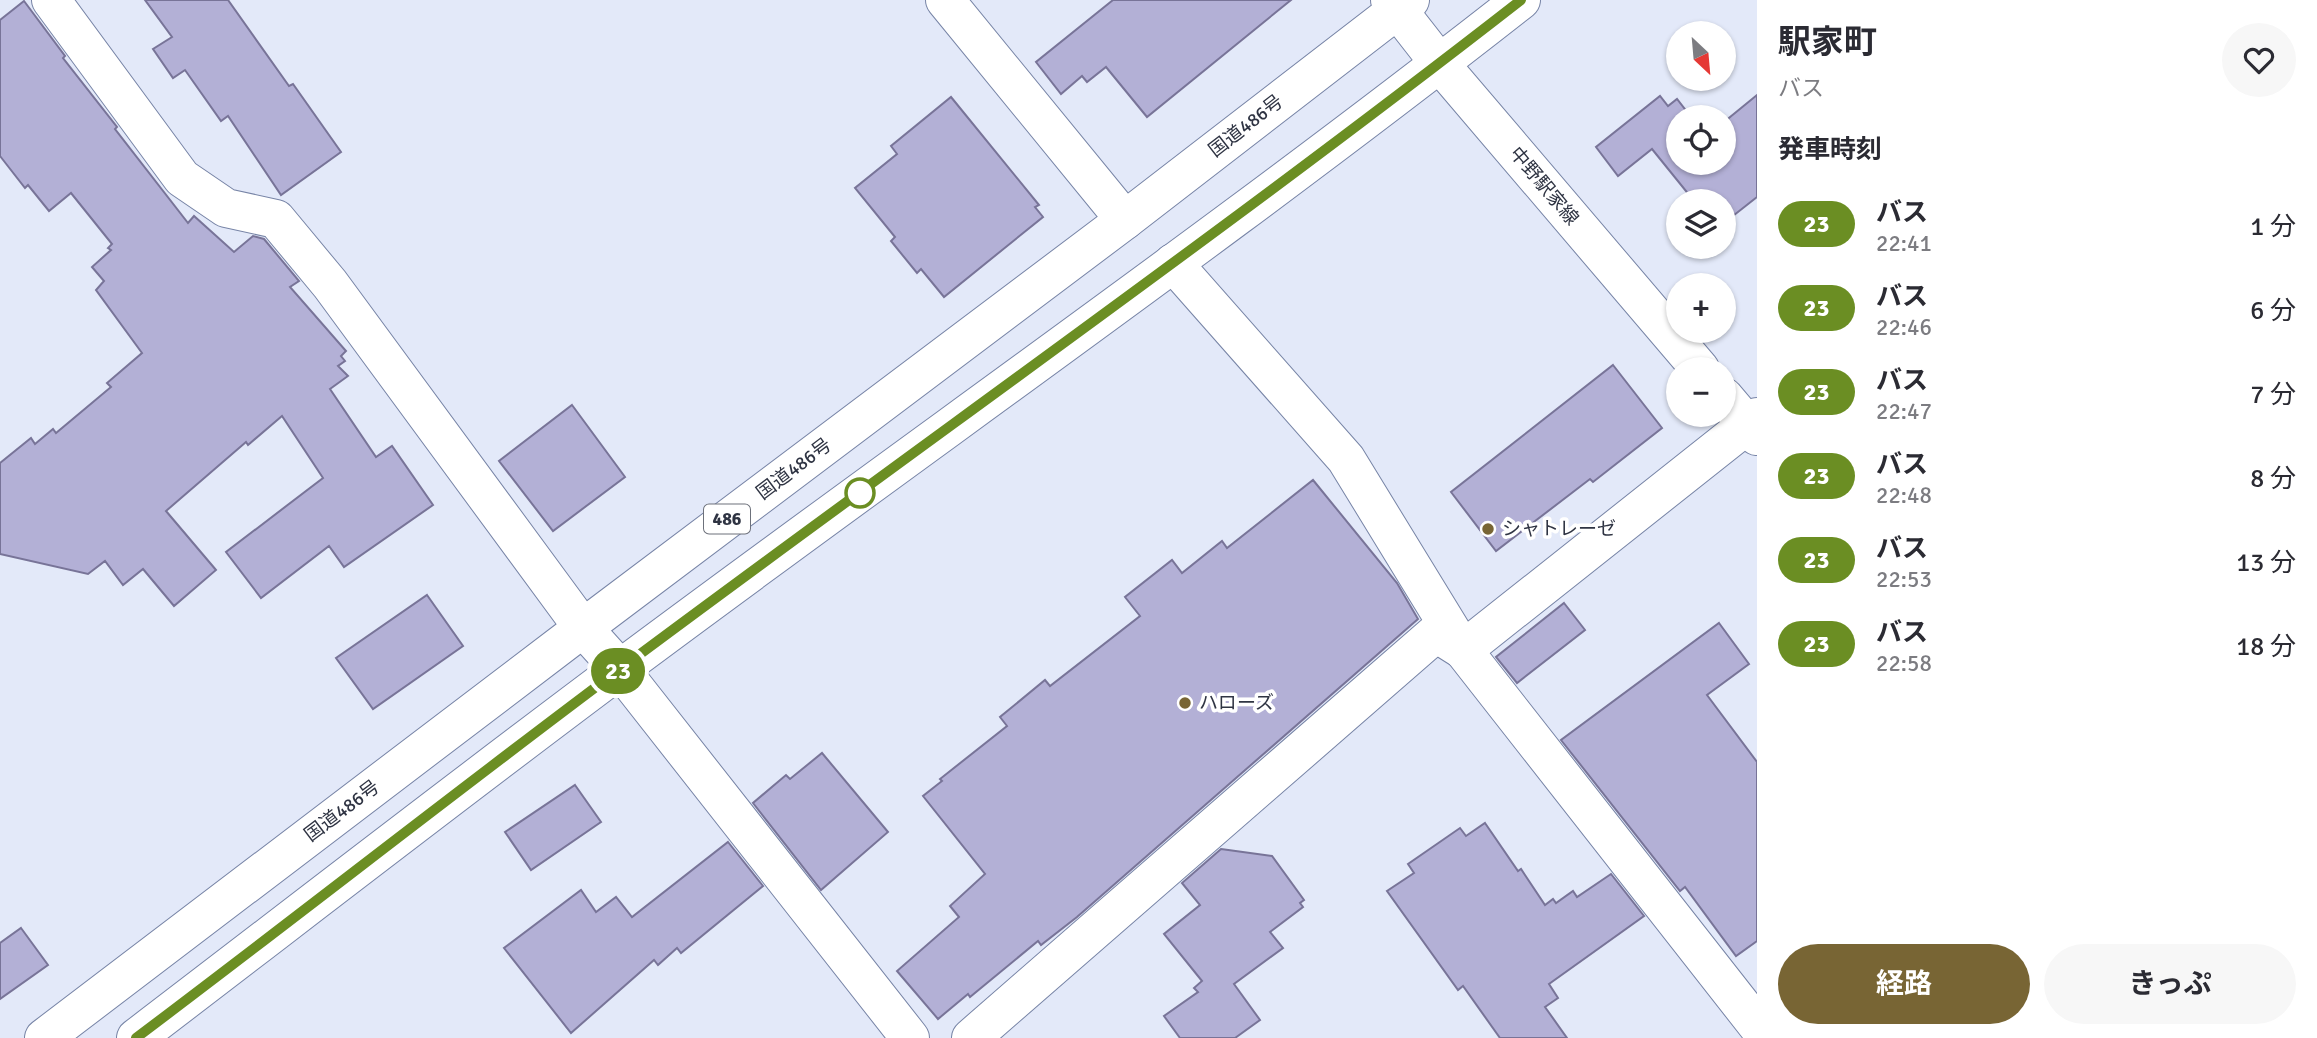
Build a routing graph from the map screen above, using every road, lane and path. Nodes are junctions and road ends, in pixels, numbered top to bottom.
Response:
1 (51, 0) edge
2 (944, 0) edge
3 (1521, 0) edge
4 (1399, 3) edge
5 (1440, 64) junction
6 (1125, 220) junction
7 (1174, 263) junction
8 (1690, 357) edge
9 (1746, 418) edge
10 (583, 628) junction
11 (1463, 650) junction
12 (620, 669) junction
13 (1757, 1025) edge
14 (44, 1038) edge
15 (136, 1038) edge
16 (910, 1038) edge
17 (971, 1038) edge

1 - 10 main road
2 - 6 main road
3 - 5 main road
4 - 5 main road, 中野駅家線
4 - 6 main road, 国道486号 / 486
5 - 7 main road
5 - 8 main road, 中野駅家線
6 - 10 main road, 国道486号 / 486
7 - 11 main road
7 - 12 main road
9 - 11 main road
10 - 12 main road
10 - 14 main road, 国道486号 / 486
11 - 13 main road
11 - 17 main road
12 - 15 main road
12 - 16 main road

